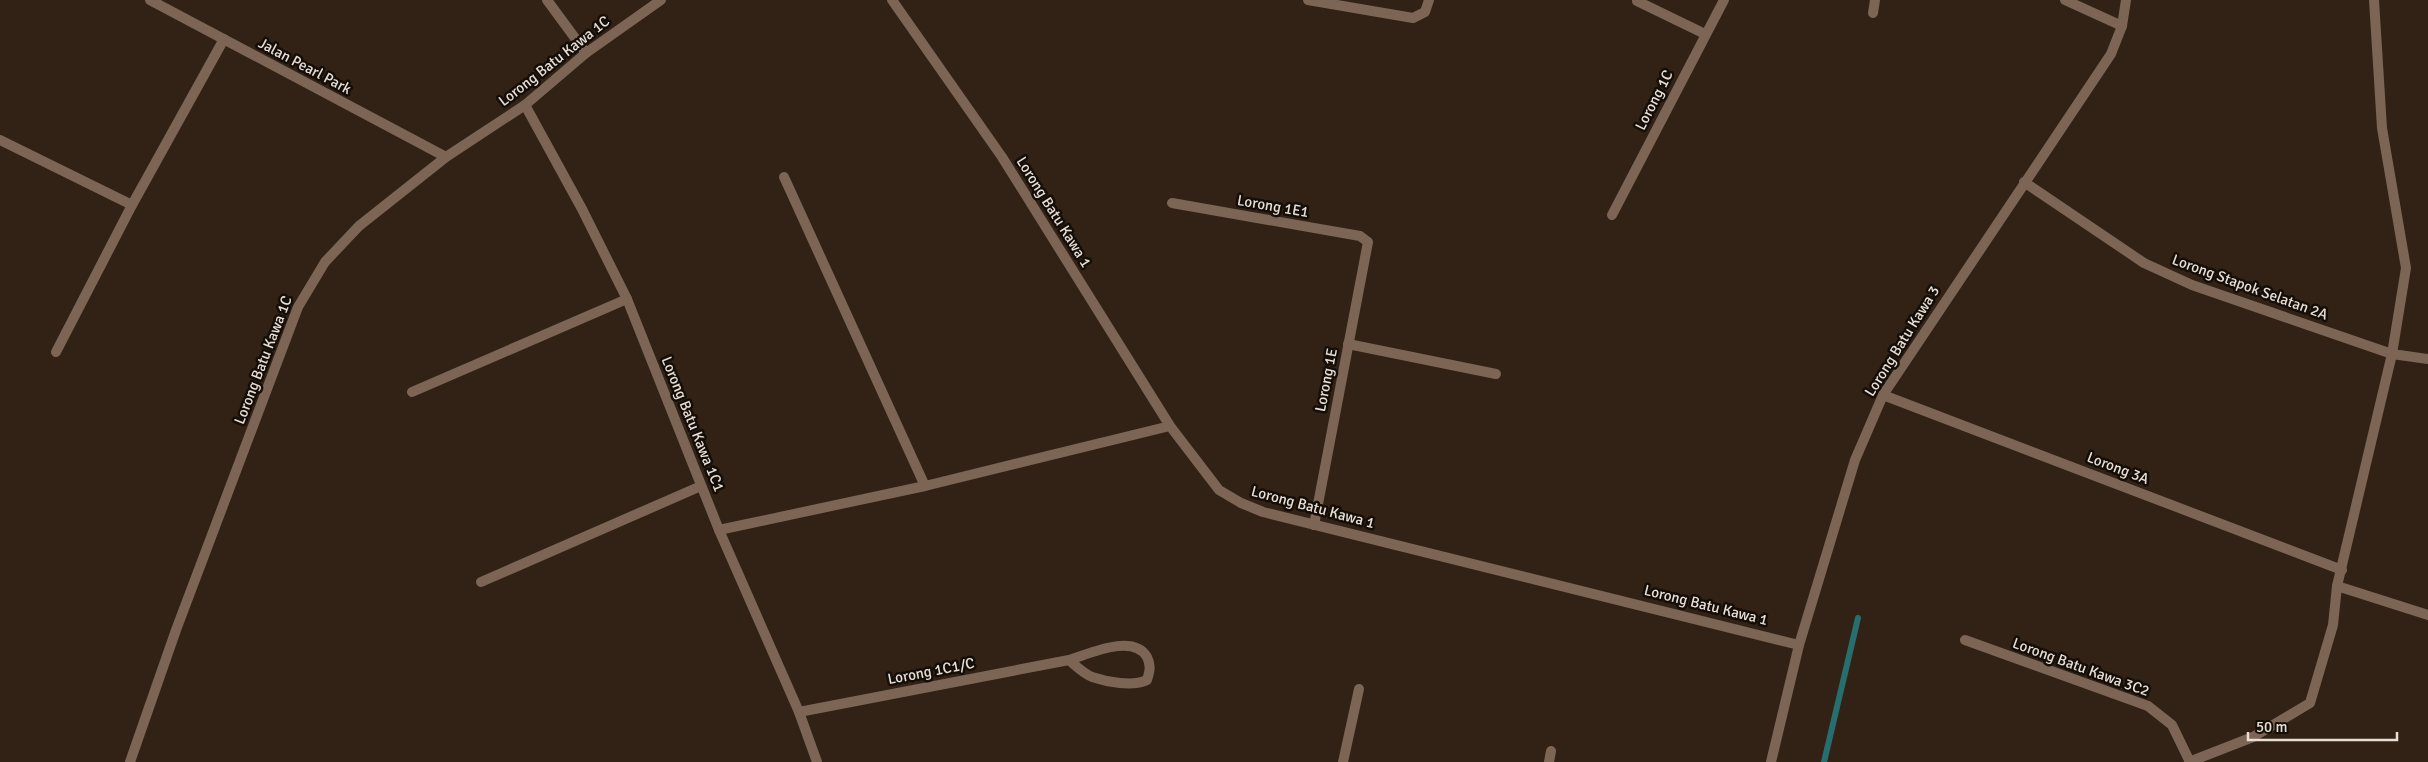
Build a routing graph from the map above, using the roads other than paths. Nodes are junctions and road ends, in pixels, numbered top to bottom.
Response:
1 (150, 0) edge
2 (548, 0) edge
3 (661, 0) edge
4 (892, 0) edge
5 (1308, 0) edge
6 (1429, 0) edge
7 (1724, 0) edge
8 (1875, 0) edge
9 (2065, 0) edge
10 (2126, 0) edge
11 (2374, 0) edge
12 (1637, 1) dead end
13 (1873, 13) dead end
14 (2122, 26) junction
15 (1704, 34) junction
16 (224, 39) junction
17 (586, 52) junction
18 (525, 105) junction
19 (0, 140) edge
20 (446, 157) junction
21 (784, 177) dead end
22 (2024, 182) junction
23 (1172, 203) dead end
24 (132, 205) junction
25 (1612, 215) dead end
26 (1368, 242) joint
27 (627, 299) junction
28 (1348, 344) junction
29 (56, 352) dead end
30 (2392, 354) junction
31 (2428, 359) edge
32 (1496, 374) dead end
33 (412, 392) dead end
34 (1883, 395) junction
35 (1170, 426) junction
36 (701, 486) junction
37 (924, 486) junction
38 (1314, 525) junction
39 (719, 530) junction
40 (2342, 570) junction
41 (480, 582) dead end
42 (2337, 586) junction
43 (2428, 615) edge
44 (1965, 640) dead end
45 (1799, 645) junction
46 (1070, 660) junction
47 (1359, 689) dead end
48 (799, 712) junction
49 (1552, 751) dead end
50 (130, 762) edge
51 (816, 762) edge
52 (1343, 762) edge
53 (1549, 762) edge
54 (1771, 762) edge
55 (2189, 762) edge

1 - 16 street, Jalan Pearl Park
2 - 17 street
3 - 17 street, Lorong Batu Kawa 1C
4 - 35 street, Lorong Batu Kawa 1
5 - 6 street
7 - 15 street, Lorong 1C
8 - 13 street
9 - 14 street
10 - 14 street, Lorong Batu Kawa 3
11 - 30 street
12 - 15 street
14 - 22 street, Lorong Batu Kawa 3
15 - 25 street, Lorong 1C
16 - 20 street, Jalan Pearl Park
16 - 24 street
17 - 18 street, Lorong Batu Kawa 1C
18 - 20 street, Lorong Batu Kawa 1C
18 - 27 street, Lorong Batu Kawa 1C1
19 - 24 street
20 - 50 street, Lorong Batu Kawa 1C
21 - 37 street
22 - 30 street, Lorong Stapok Selatan 2A
22 - 34 street, Lorong Batu Kawa 3
23 - 26 street, Lorong 1E1
24 - 29 street
26 - 28 street, Lorong 1E
27 - 33 street
27 - 36 street, Lorong Batu Kawa 1C1
28 - 32 street
28 - 38 street, Lorong 1E
30 - 31 street, Lorong Stapok Selatan 2A
30 - 40 street
34 - 40 street, Lorong 3A
34 - 45 street, Lorong Batu Kawa 3
35 - 37 street
35 - 38 street, Lorong Batu Kawa 1
36 - 39 street, Lorong Batu Kawa 1C1
36 - 41 street
37 - 39 street
38 - 45 street, Lorong Batu Kawa 1
39 - 48 street, Lorong Batu Kawa 1C1
40 - 42 street
42 - 43 street
42 - 55 street
44 - 55 street, Lorong Batu Kawa 3C2
45 - 54 street, Lorong Batu Kawa 3
46 - 46 street, Lorong 1C1/C
46 - 48 street, Lorong 1C1/C
47 - 52 street
48 - 51 street, Lorong Batu Kawa 1C1
49 - 53 street

